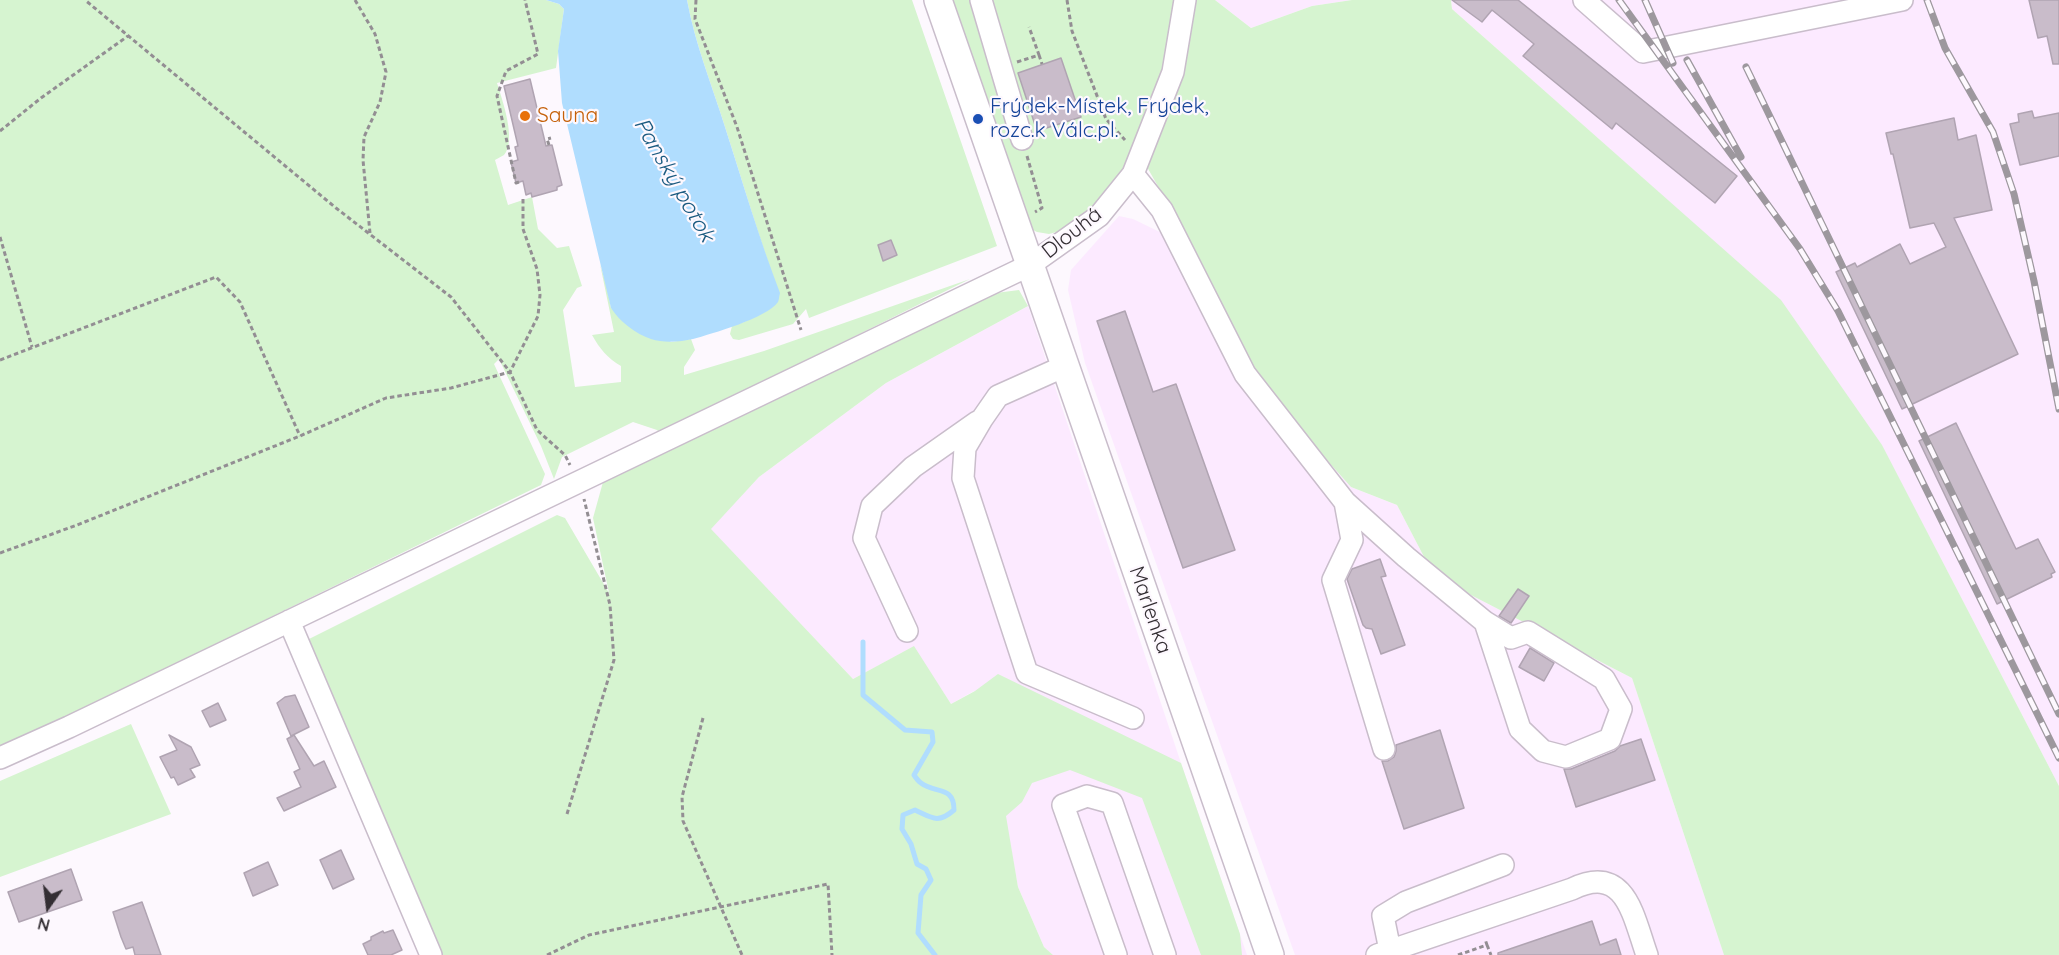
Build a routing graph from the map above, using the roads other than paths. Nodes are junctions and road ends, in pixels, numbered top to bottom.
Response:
1 (938, 0) edge
2 (981, 0) edge
3 (1185, 0) edge
4 (1584, 0) edge
5 (1902, 0) edge
6 (1022, 140) dead end
7 (1137, 166) junction
8 (1030, 265) junction
9 (1065, 366) junction
10 (982, 419) junction
11 (1345, 502) junction
12 (290, 621) junction
13 (1485, 622) junction
14 (907, 631) dead end
15 (1133, 718) dead end
16 (1384, 749) dead end
17 (0, 758) edge
18 (1503, 865) dead end
19 (1386, 954) edge
20 (431, 955) edge
21 (1116, 955) edge
22 (1165, 955) edge
23 (1270, 955) edge
24 (1647, 955) edge

1 - 8 main road, Marlenka
2 - 6 street
3 - 7 street, Dlouhá
4 - 5 street
7 - 8 street, Dlouhá
7 - 11 street
8 - 9 main road, Marlenka
8 - 12 street, Dlouhá
9 - 10 street
9 - 23 main road, Marlenka
10 - 14 street
10 - 15 street
11 - 13 street
11 - 16 street
12 - 17 street, Dlouhá
12 - 20 street
13 - 13 street
18 - 19 street
19 - 24 street
21 - 22 street

